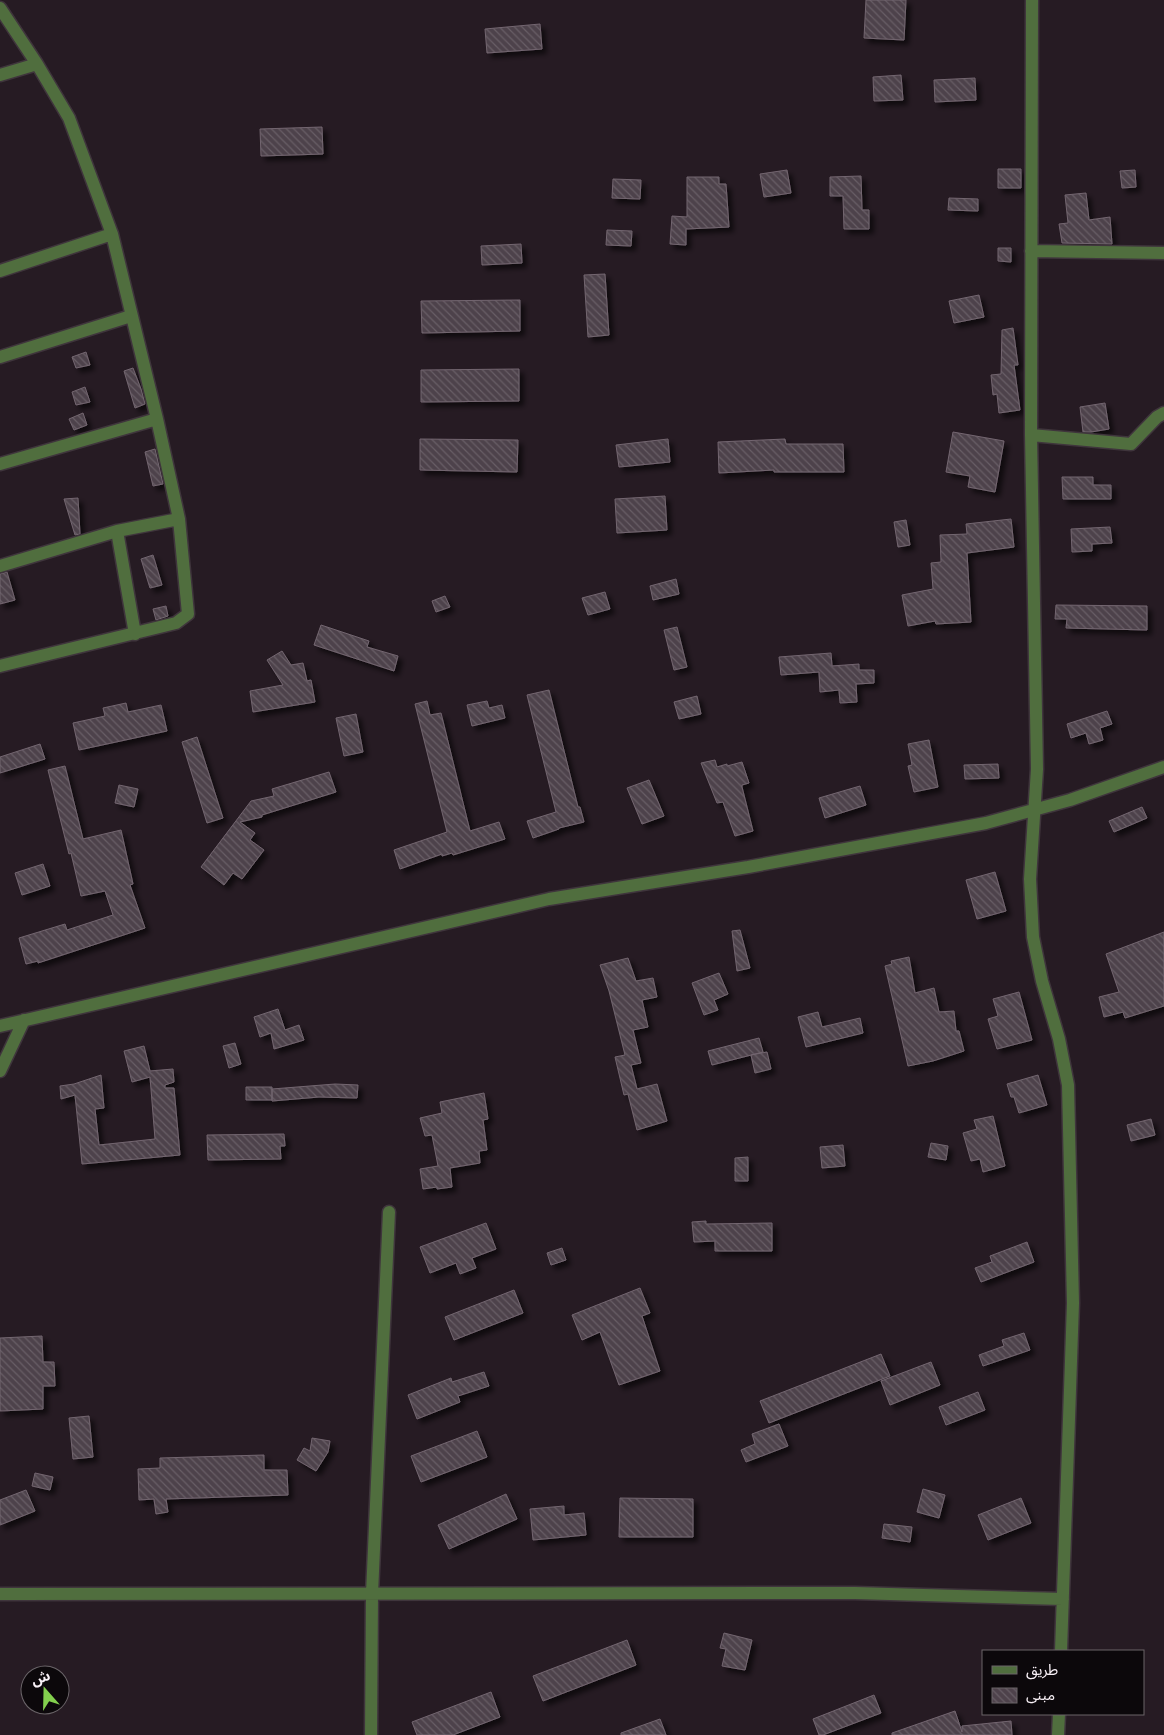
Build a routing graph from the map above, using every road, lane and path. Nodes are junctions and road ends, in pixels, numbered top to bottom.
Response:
1 (1032, 0) edge
2 (0, 8) edge
3 (37, 64) junction
4 (0, 74) edge
5 (112, 234) junction
6 (1032, 251) junction
7 (1164, 253) edge
8 (0, 271) edge
9 (131, 316) junction
10 (0, 357) edge
11 (1164, 413) edge
12 (157, 419) junction
13 (1031, 435) junction
14 (0, 464) edge
15 (179, 519) junction
16 (117, 531) junction
17 (0, 566) edge
18 (135, 634) junction
19 (0, 666) edge
20 (1164, 767) edge
21 (1033, 810) junction
22 (24, 1020) junction
23 (0, 1026) edge
24 (0, 1071) edge
25 (388, 1212) dead end
26 (0, 1594) edge
27 (372, 1594) junction
28 (1063, 1599) junction
29 (1061, 1650) edge
30 (1059, 1715) edge
31 (371, 1735) edge
32 (1058, 1735) edge

1 - 6 street
2 - 3 street
3 - 4 street
3 - 5 street
5 - 8 street
5 - 9 street
6 - 7 street
6 - 13 street
9 - 10 street
9 - 12 street
11 - 13 street
12 - 14 street
12 - 15 street
13 - 21 street
15 - 16 street
15 - 18 street
16 - 17 street
16 - 18 street
18 - 19 street
20 - 21 street
21 - 22 street
21 - 28 street
22 - 23 street
22 - 24 street
25 - 27 street
26 - 27 street
27 - 28 street
27 - 31 street
28 - 29 street
30 - 32 street

